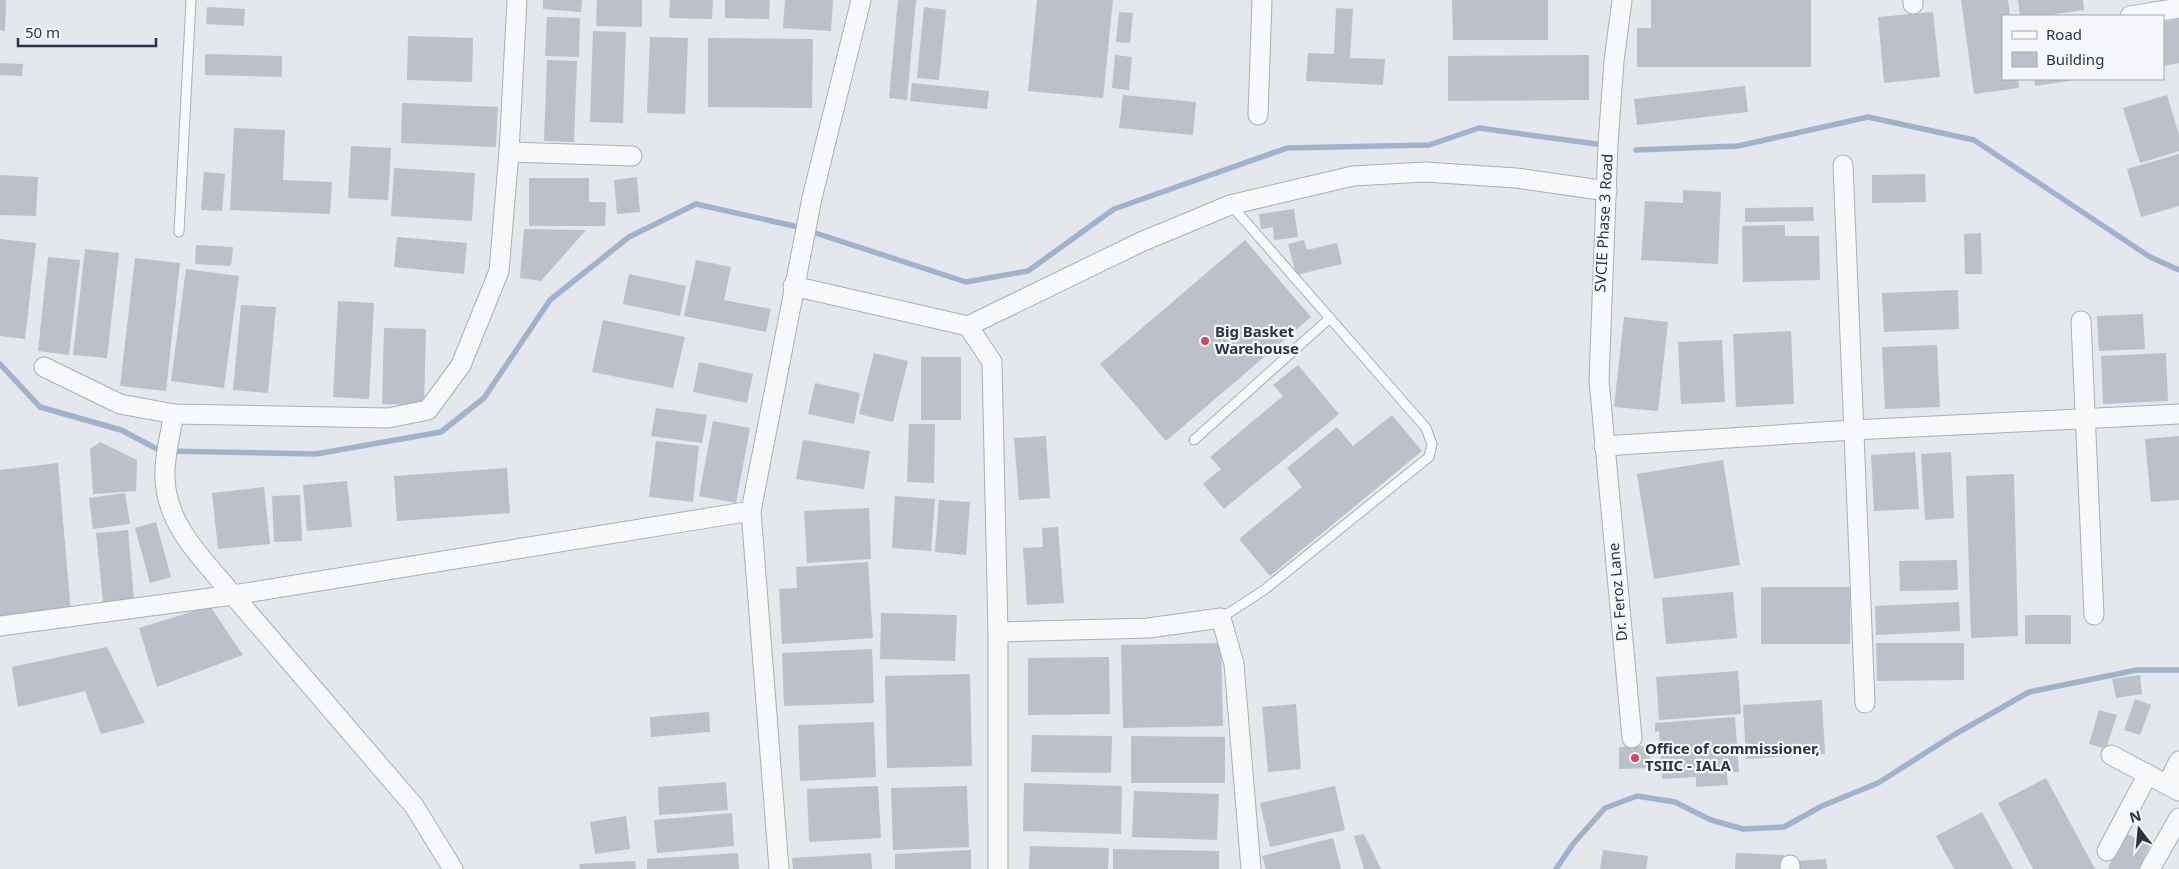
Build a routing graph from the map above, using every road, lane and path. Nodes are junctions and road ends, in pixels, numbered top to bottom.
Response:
1 (191, 0) edge
2 (517, 0) edge
3 (861, 0) edge
4 (1262, 0) edge
5 (1622, 0) edge
6 (2179, 8) edge
7 (2136, 15) edge
8 (1258, 115) dead end
9 (509, 152) junction
10 (632, 156) dead end
11 (1843, 165) dead end
12 (1607, 192) junction
13 (1230, 205) junction
14 (179, 232) dead end
15 (793, 286) junction
16 (1330, 318) junction
17 (2081, 321) dead end
18 (968, 326) junction
19 (44, 367) dead end
20 (174, 414) junction
21 (2179, 414) edge
22 (2084, 418) junction
23 (1853, 430) junction
24 (1194, 440) dead end
25 (1604, 446) junction
26 (751, 511) junction
27 (233, 595) junction
28 (2094, 615) dead end
29 (1221, 618) junction
30 (0, 626) edge
31 (998, 632) junction
32 (1865, 703) dead end
33 (1632, 738) dead end
34 (2111, 755) dead end
35 (2179, 761) edge
36 (2148, 774) junction
37 (2173, 788) edge
38 (2179, 818) edge
39 (2107, 851) dead end
40 (453, 869) edge
41 (779, 869) edge
42 (998, 869) edge
43 (1251, 869) edge
44 (2150, 869) edge

1 - 14 lane
2 - 9 street
3 - 15 street
4 - 8 street
5 - 12 street, SVCIE Phase 3 Road
6 - 7 street
9 - 10 street
9 - 20 street
11 - 23 street
12 - 13 street
12 - 25 street, SVCIE Phase 3 Road
13 - 16 lane
13 - 18 street
15 - 18 street
15 - 26 street
16 - 24 lane
16 - 29 lane
17 - 22 street
18 - 31 street
19 - 20 street
20 - 27 street
21 - 22 street
22 - 23 street
22 - 28 street
23 - 25 street
23 - 32 street
25 - 33 street, Dr. Feroz Lane
26 - 27 street
26 - 41 street
27 - 30 street
27 - 40 street
29 - 31 street
29 - 43 street
31 - 42 street
34 - 36 street
35 - 37 street
36 - 37 street
36 - 39 street
38 - 44 street

